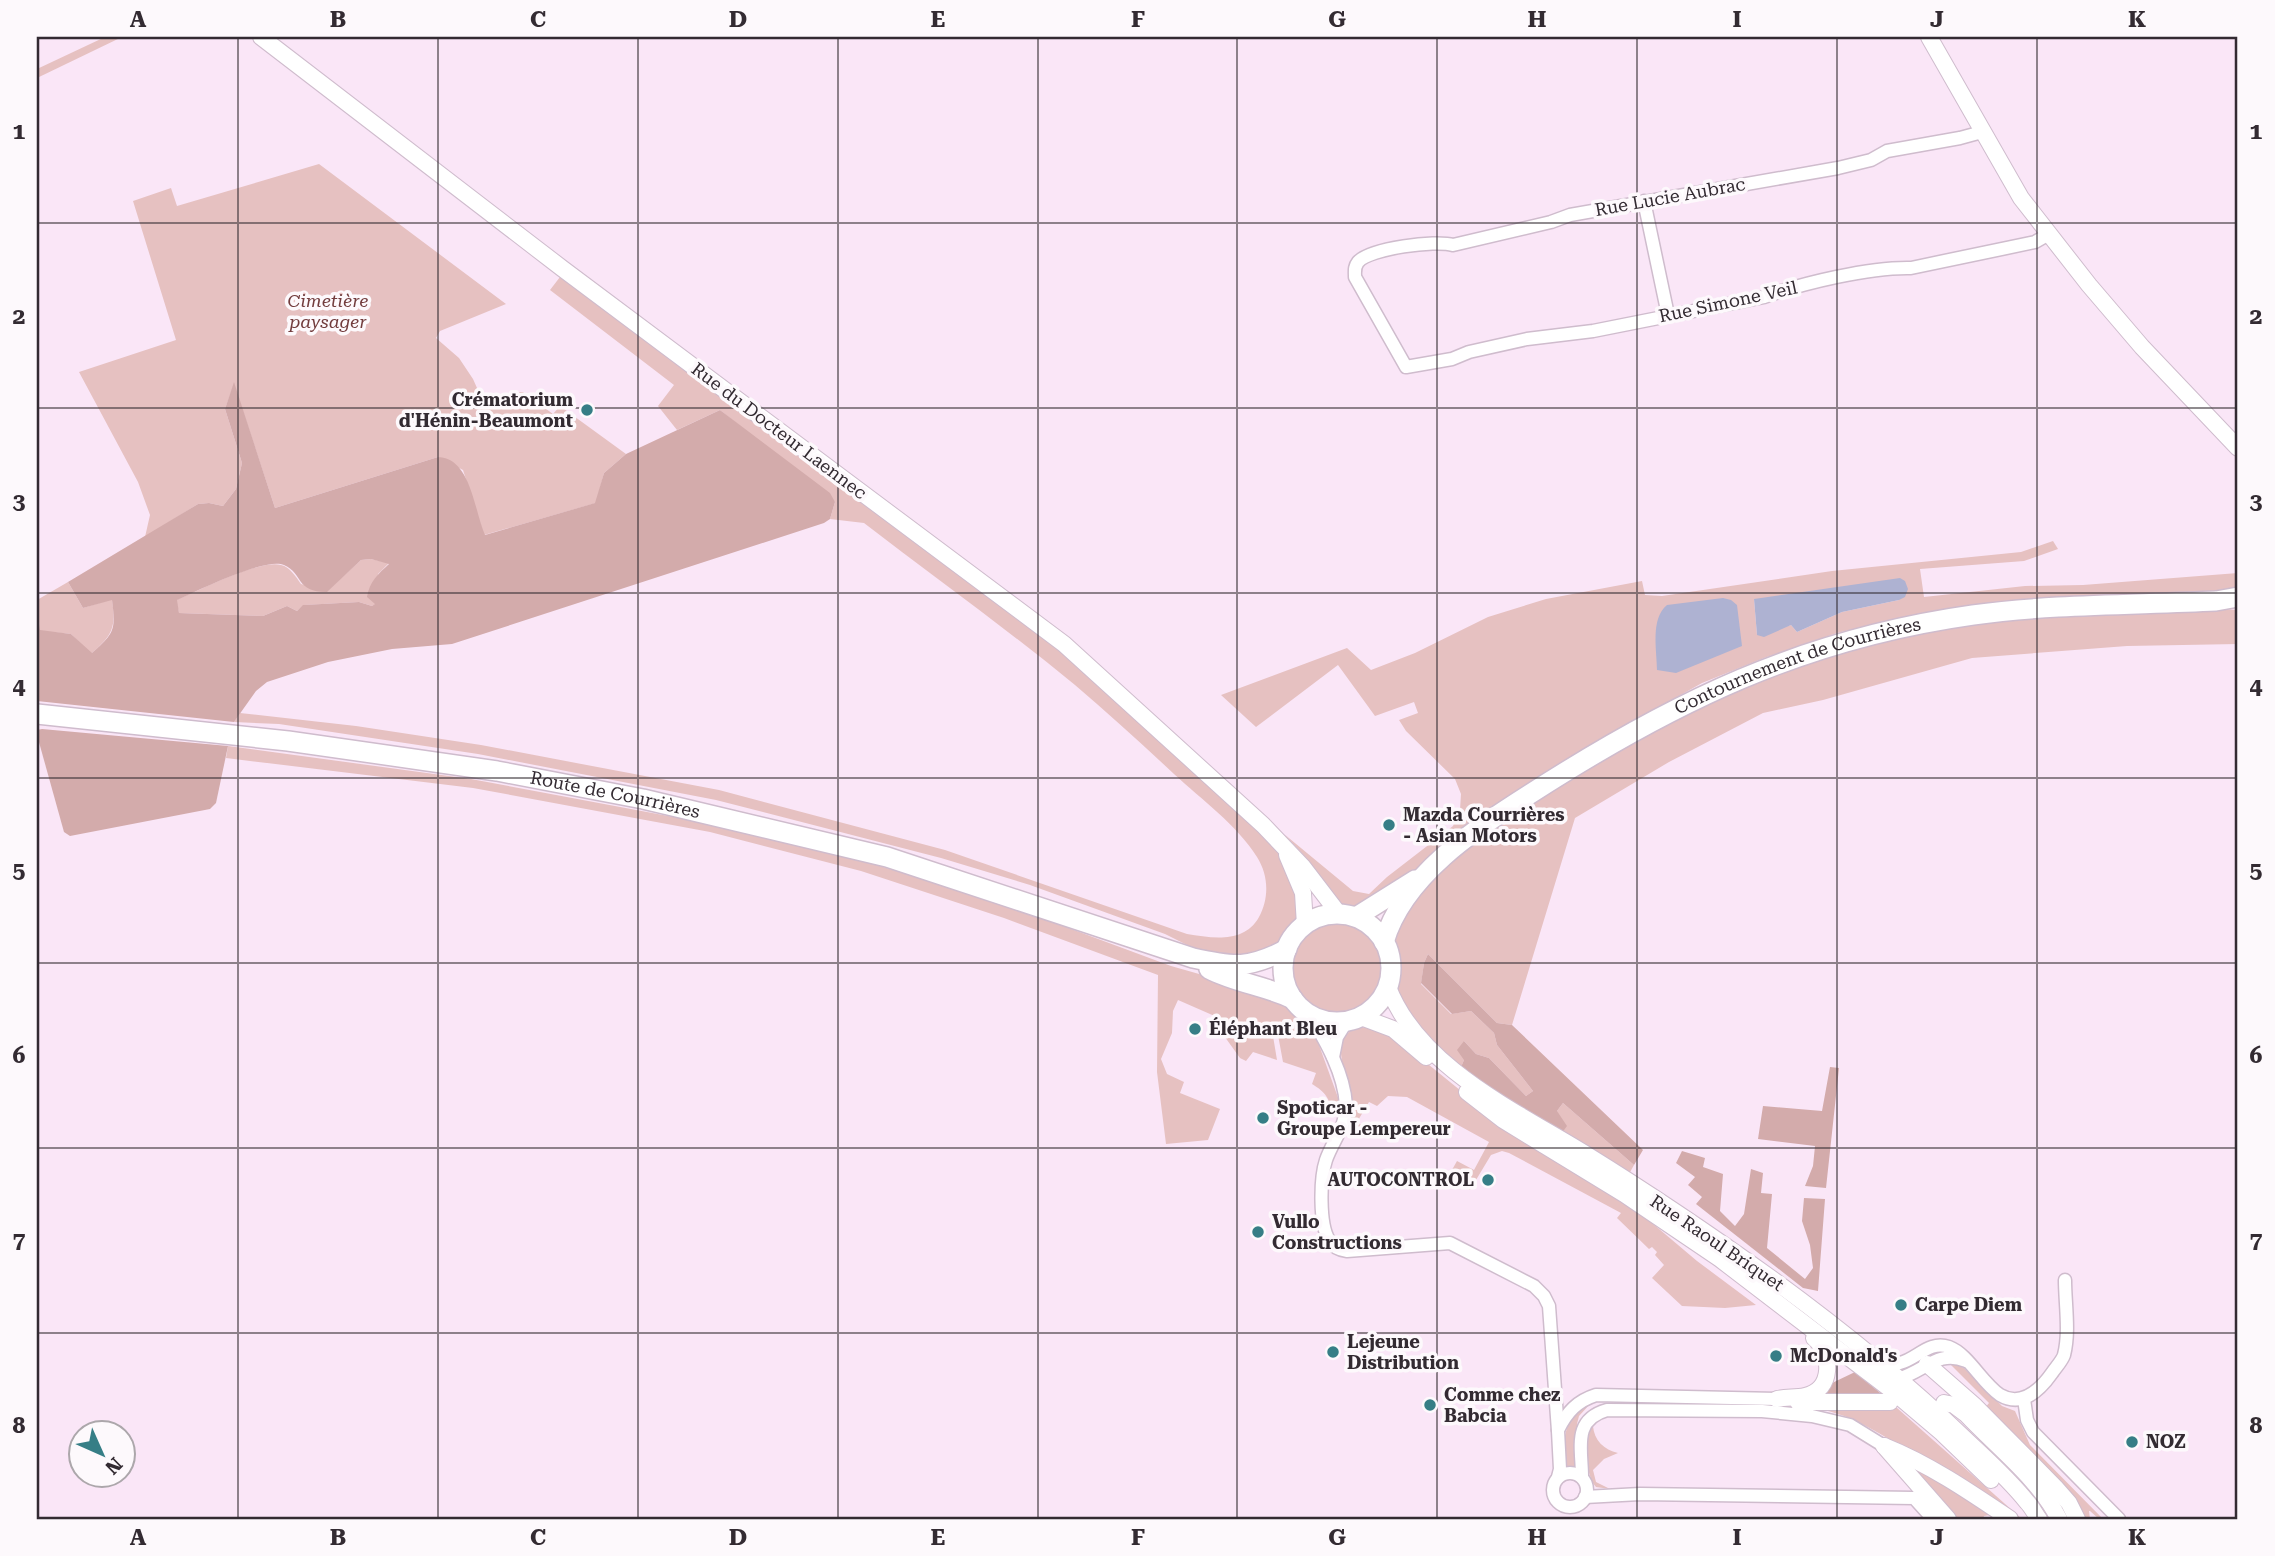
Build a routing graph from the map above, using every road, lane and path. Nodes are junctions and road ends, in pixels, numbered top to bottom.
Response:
1 (261, 37) edge
2 (1929, 37) edge
3 (1982, 132) junction
4 (1644, 201) junction
5 (2049, 234) junction
6 (1668, 315) junction
7 (1406, 367) joint
8 (2238, 448) edge
9 (2238, 597) edge
10 (2216, 601) junction
11 (2238, 605) edge
12 (37, 714) edge
13 (1282, 844) junction
14 (1429, 871) junction
15 (1348, 916) junction
16 (1305, 925) junction
17 (1384, 942) junction
18 (1287, 949) junction
19 (1178, 955) junction
20 (1388, 988) junction
21 (1293, 999) junction
22 (1310, 1015) junction
23 (1354, 1019) junction
24 (1333, 1057) junction
25 (2065, 1280) dead end
26 (1802, 1321) junction
27 (1922, 1359) junction
28 (1879, 1361) junction
29 (1904, 1362) junction
30 (1893, 1390) junction
31 (1777, 1399) junction
32 (2024, 1399) junction
33 (1944, 1403) dead end
34 (1558, 1431) junction
35 (1884, 1446) junction
36 (1582, 1477) junction
37 (1558, 1478) junction
38 (1585, 1497) junction
39 (1571, 1513) edge
40 (2038, 1518) edge
41 (1933, 1519) edge
42 (1948, 1519) edge
43 (2010, 1519) edge
44 (2059, 1519) edge
45 (2077, 1519) edge
46 (2119, 1519) edge

1 - 13 street, Rue du Docteur Laennec
2 - 3 street
3 - 4 street, Rue Lucie Aubrac
3 - 5 street
4 - 6 street
4 - 7 street, Rue Lucie Aubrac
5 - 6 street, Rue Simone Veil
5 - 8 street
6 - 7 street, Rue Simone Veil
9 - 10 main road, Contournement de Courrières
10 - 11 main road, Contournement de Courrières
10 - 14 main road, Contournement de Courrières
12 - 19 main road, Route de Courrières
13 - 15 street, Rue du Docteur Laennec
13 - 16 street, Rue du Docteur Laennec
14 - 15 main road, Contournement de Courrières
14 - 17 main road, Contournement de Courrières
15 - 16 main road
15 - 17 main road
16 - 18 main road
17 - 20 main road
18 - 19 main road, Route de Courrières
18 - 21 main road
19 - 21 main road, Route de Courrières
20 - 23 main road
20 - 28 street, Rue Raoul Briquet
21 - 22 main road
22 - 23 main road
22 - 24 street
23 - 24 street
23 - 26 street, Rue Raoul Briquet
24 - 34 street
25 - 32 street
26 - 30 street, Rue Raoul Briquet
26 - 31 street
27 - 29 street
27 - 30 street
27 - 32 street
27 - 45 street
28 - 29 street
28 - 30 street, Rue Raoul Briquet
29 - 30 street
30 - 31 street
30 - 40 street, Rue Raoul Briquet
31 - 34 street
32 - 46 street
33 - 44 street
34 - 37 street
35 - 36 street
35 - 42 street
35 - 43 street
36 - 37 street
36 - 38 street
37 - 39 street
38 - 39 street
38 - 41 street

